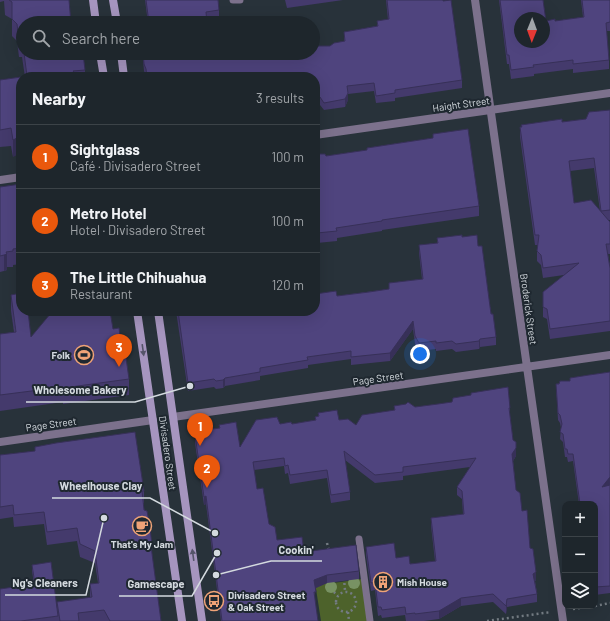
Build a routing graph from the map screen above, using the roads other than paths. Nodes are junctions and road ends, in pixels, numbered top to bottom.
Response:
1 (93, 0) edge
2 (113, 0) edge
3 (233, 0) edge
4 (240, 0) edge
5 (475, 0) edge
6 (95, 16) edge
7 (116, 16) edge
8 (101, 60) edge
9 (122, 60) edge
10 (103, 72) edge
11 (123, 72) edge
12 (610, 93) edge
13 (490, 110) junction
14 (320, 134) edge
15 (16, 178) edge
16 (0, 180) edge
17 (138, 316) edge
18 (159, 316) edge
19 (610, 355) edge
20 (527, 366) junction
21 (173, 417) junction
22 (153, 420) junction
23 (0, 442) edge
24 (359, 539) dead end
25 (182, 621) edge
26 (202, 621) edge
27 (370, 621) edge
28 (563, 621) edge

1 - 6 main road
2 - 7 main road
3 - 4 lane
5 - 13 street, Broderick Street
8 - 10 main road
9 - 11 main road
12 - 13 street, Haight Street
13 - 14 street, Haight Street
13 - 20 street, Broderick Street
15 - 16 street
17 -> 22 main road, Divisadero Street
18 - 21 main road, Divisadero Street
19 - 20 street, Page Street
20 - 21 street, Page Street
20 - 28 street, Broderick Street
26 -> 21 main road, Divisadero Street
22 - 23 street, Page Street
22 - 25 main road, Divisadero Street
24 - 27 lane

